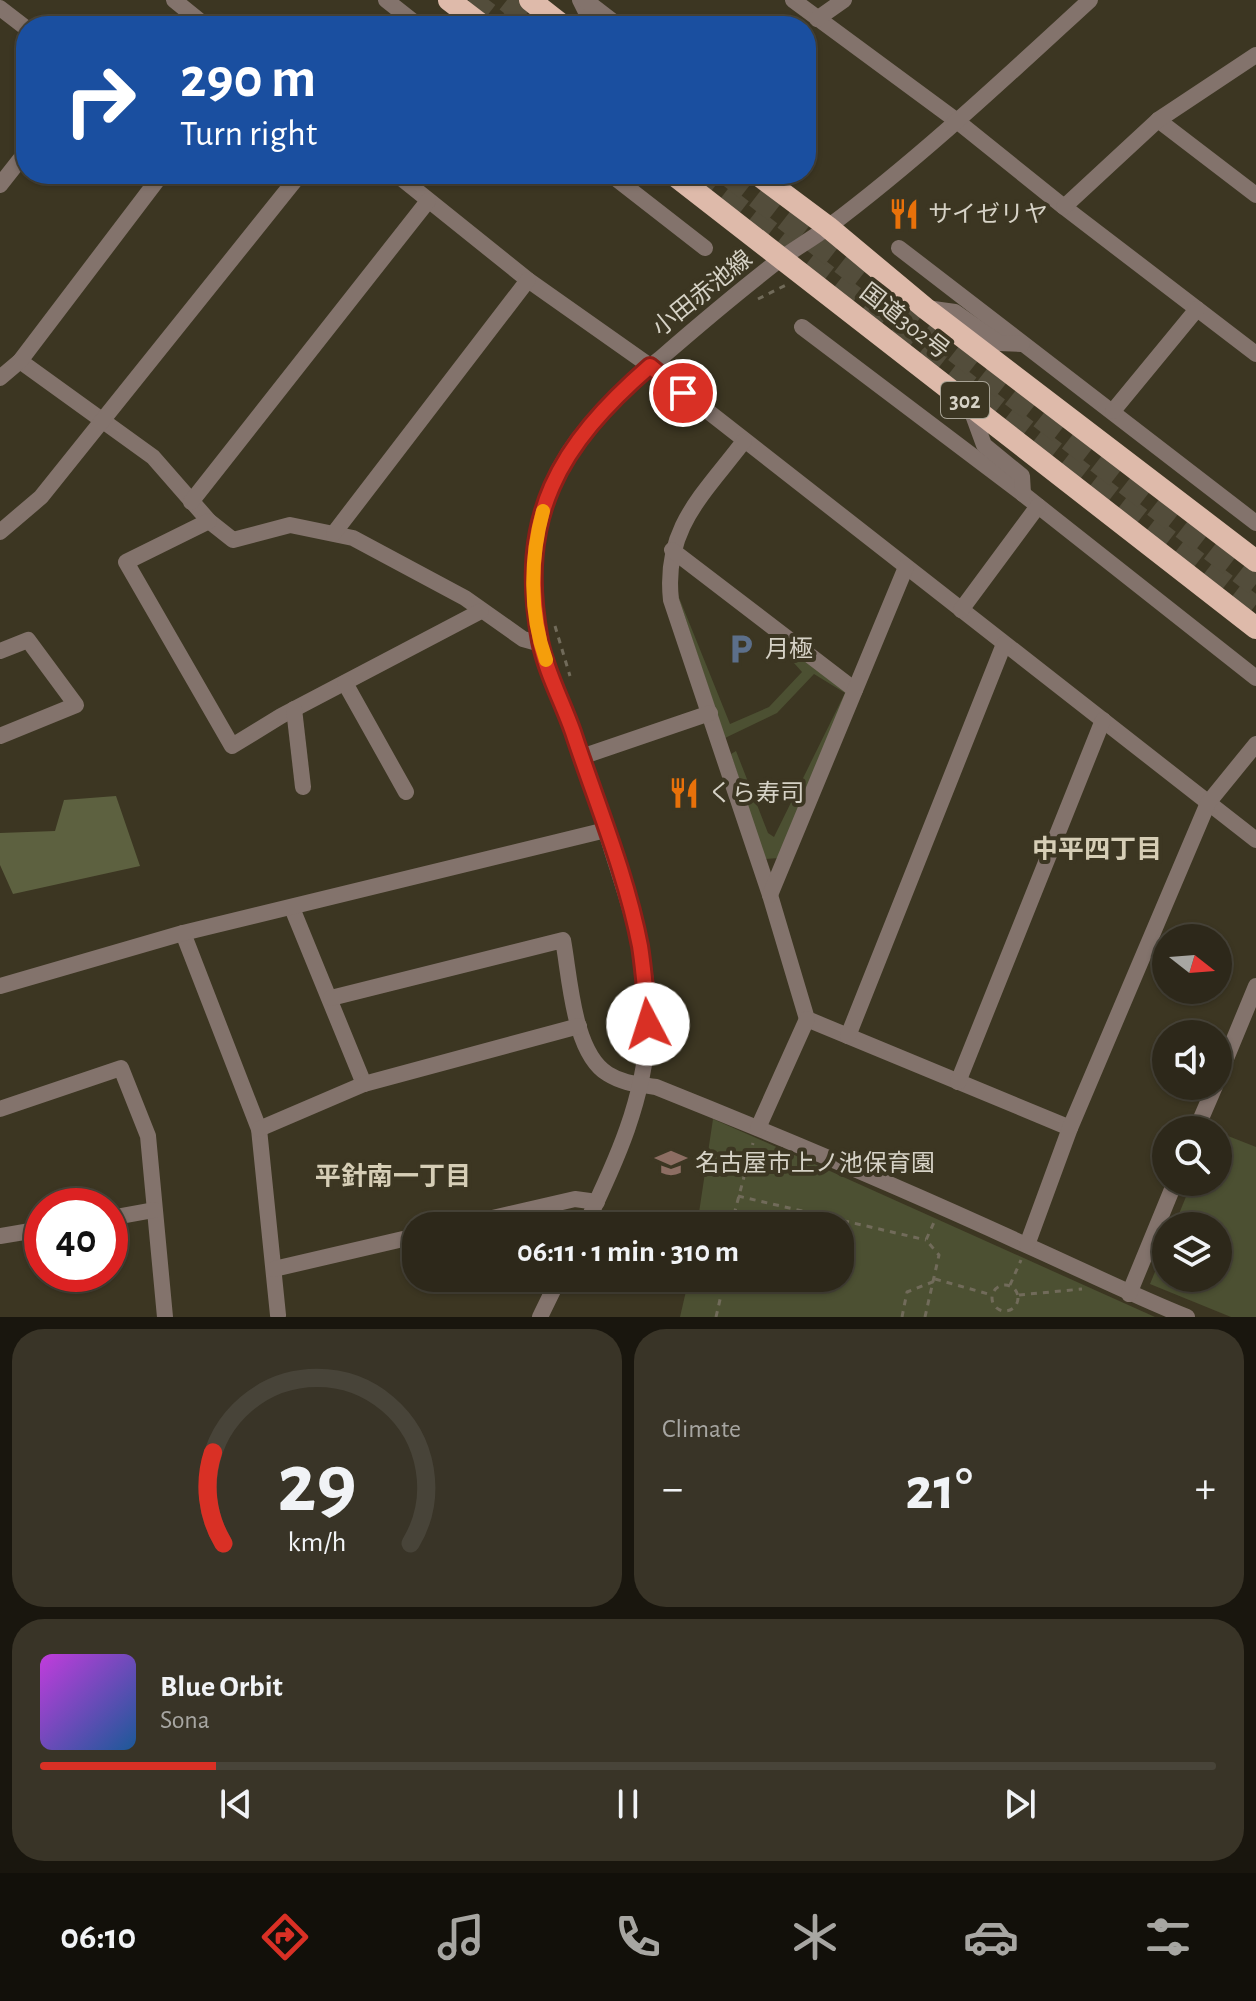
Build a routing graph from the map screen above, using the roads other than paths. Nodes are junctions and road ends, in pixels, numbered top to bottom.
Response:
1 (174, 0) edge
2 (386, 0) edge
3 (449, 0) edge
4 (530, 0) edge
5 (582, 0) edge
6 (793, 0) edge
7 (844, 0) edge
8 (1090, 0) edge
9 (0, 8) edge
10 (194, 16) edge
11 (406, 16) edge
12 (470, 16) edge
13 (550, 16) edge
14 (605, 16) edge
15 (813, 16) edge
16 (817, 19) joint
17 (16, 20) edge
18 (1256, 55) edge
19 (1158, 120) junction
20 (957, 121) junction
21 (16, 165) edge
22 (154, 184) edge
23 (292, 184) edge
24 (408, 184) edge
25 (623, 184) edge
26 (687, 184) edge
27 (770, 184) edge
28 (0, 185) edge
29 (1256, 195) edge
30 (428, 201) junction
31 (1064, 207) junction
32 (828, 227) junction
33 (705, 248) dead end
34 (899, 248) dead end
35 (782, 259) junction
36 (528, 280) junction
37 (925, 308) junction
38 (1197, 309) junction
39 (802, 327) dead end
40 (1022, 344) junction
41 (1256, 354) edge
42 (20, 361) junction
43 (650, 366) junction
44 (0, 378) edge
45 (969, 403) junction
46 (1113, 411) junction
47 (105, 421) junction
48 (744, 441) junction
49 (1023, 494) junction
50 (191, 502) junction
51 (1038, 506) junction
52 (209, 521) junction
53 (1256, 523) edge
54 (0, 532) edge
55 (334, 533) junction
56 (672, 550) junction
57 (1256, 561) edge
58 (906, 567) junction
59 (961, 610) junction
60 (481, 611) junction
61 (1256, 628) edge
62 (541, 644) junction
63 (1004, 644) junction
64 (0, 651) edge
65 (1256, 678) edge
66 (345, 683) junction
67 (855, 690) junction
68 (294, 709) junction
69 (710, 713) junction
70 (1103, 720) junction
71 (0, 736) edge
72 (1256, 744) edge
73 (581, 757) junction
74 (303, 787) dead end
75 (406, 792) dead end
76 (1208, 803) junction
77 (606, 830) junction
78 (1256, 840) edge
79 (770, 895) junction
80 (292, 908) junction
81 (183, 933) junction
82 (0, 986) edge
83 (1256, 986) edge
84 (331, 998) junction
85 (807, 1019) junction
86 (579, 1026) junction
87 (848, 1036) junction
88 (1232, 1044) edge
89 (958, 1082) junction
90 (364, 1084) junction
91 (640, 1087) junction
92 (0, 1109) edge
93 (758, 1128) junction
94 (1070, 1128) junction
95 (259, 1129) junction
96 (1169, 1196) edge
97 (597, 1202) junction
98 (154, 1210) junction
99 (519, 1212) edge
100 (592, 1212) edge
101 (128, 1215) edge
102 (24, 1232) edge
103 (0, 1236) edge
104 (402, 1239) edge
105 (1027, 1245) junction
106 (274, 1269) junction
107 (552, 1292) edge
108 (1129, 1294) junction
109 (281, 1316) edge
110 (165, 1317) edge
111 (259, 1317) edge
112 (540, 1317) edge
113 (1187, 1317) edge

1 - 10 street
2 - 11 street
3 - 12 highway
4 - 13 highway
5 - 14 street
6 - 15 street
7 - 16 street
8 - 20 street, 小田赤池線
9 - 17 street
16 - 20 street
18 - 19 street
19 - 29 street
19 - 31 street
20 - 31 street
20 - 32 street, 小田赤池線
21 - 28 street
22 - 42 street
23 - 47 street
24 - 30 street
25 - 33 street
26 - 35 highway, 国道302号 / 302
27 - 32 highway, 国道302号 / 302
30 - 36 street
30 - 50 street
31 - 38 street
32 - 35 street, 小田赤池線
32 - 37 highway, 国道302号 / 302
34 - 40 street
35 - 43 street, 小田赤池線
35 - 45 highway, 国道302号 / 302
36 - 43 street
36 - 55 street
37 - 40 street
37 - 57 highway, 国道302号 / 302
38 - 41 street
38 - 46 street
39 - 49 street
40 - 46 street
42 - 44 street
42 - 47 street
43 - 48 street
43 - 62 street, 小田赤池線
45 - 49 street
45 - 61 highway, 国道302号 / 302
46 - 53 street
47 - 50 street
47 - 54 street
48 - 56 street
48 - 58 street
49 - 51 street
50 - 52 street
51 - 59 street
51 - 65 street
52 - 55 street
52 - 68 street
55 - 60 street
56 - 67 street
56 - 69 street
58 - 59 street
58 - 67 street
59 - 63 street
60 - 62 street
60 - 66 street
62 - 73 street, 小田赤池線
63 - 70 street
63 - 87 street
64 - 71 street
66 - 68 street
66 - 75 street
67 - 79 street
68 - 74 street
69 - 73 street
69 - 79 street
70 - 76 street
70 - 89 street
72 - 76 street
73 - 77 street, 小田赤池線
76 - 78 street
76 - 94 street
77 - 80 street
77 - 91 street, 小田赤池線
79 - 85 street
80 - 81 street
80 - 84 street
81 - 82 street
81 - 95 street
83 - 88 street
84 - 86 street
84 - 90 street
85 - 87 street
85 - 93 street
86 - 90 street
86 - 91 street
87 - 89 street
89 - 94 street
90 - 95 street
91 - 93 street
91 - 97 street, 小田赤池線
92 - 98 street
93 - 105 street
94 - 105 street
95 - 106 street
96 - 108 street
97 - 99 street
97 - 100 street, 小田赤池線
98 - 101 street
98 - 110 street
102 - 103 street
104 - 106 street
105 - 108 street
106 - 109 street
107 - 112 street
108 - 113 street
109 - 111 street

